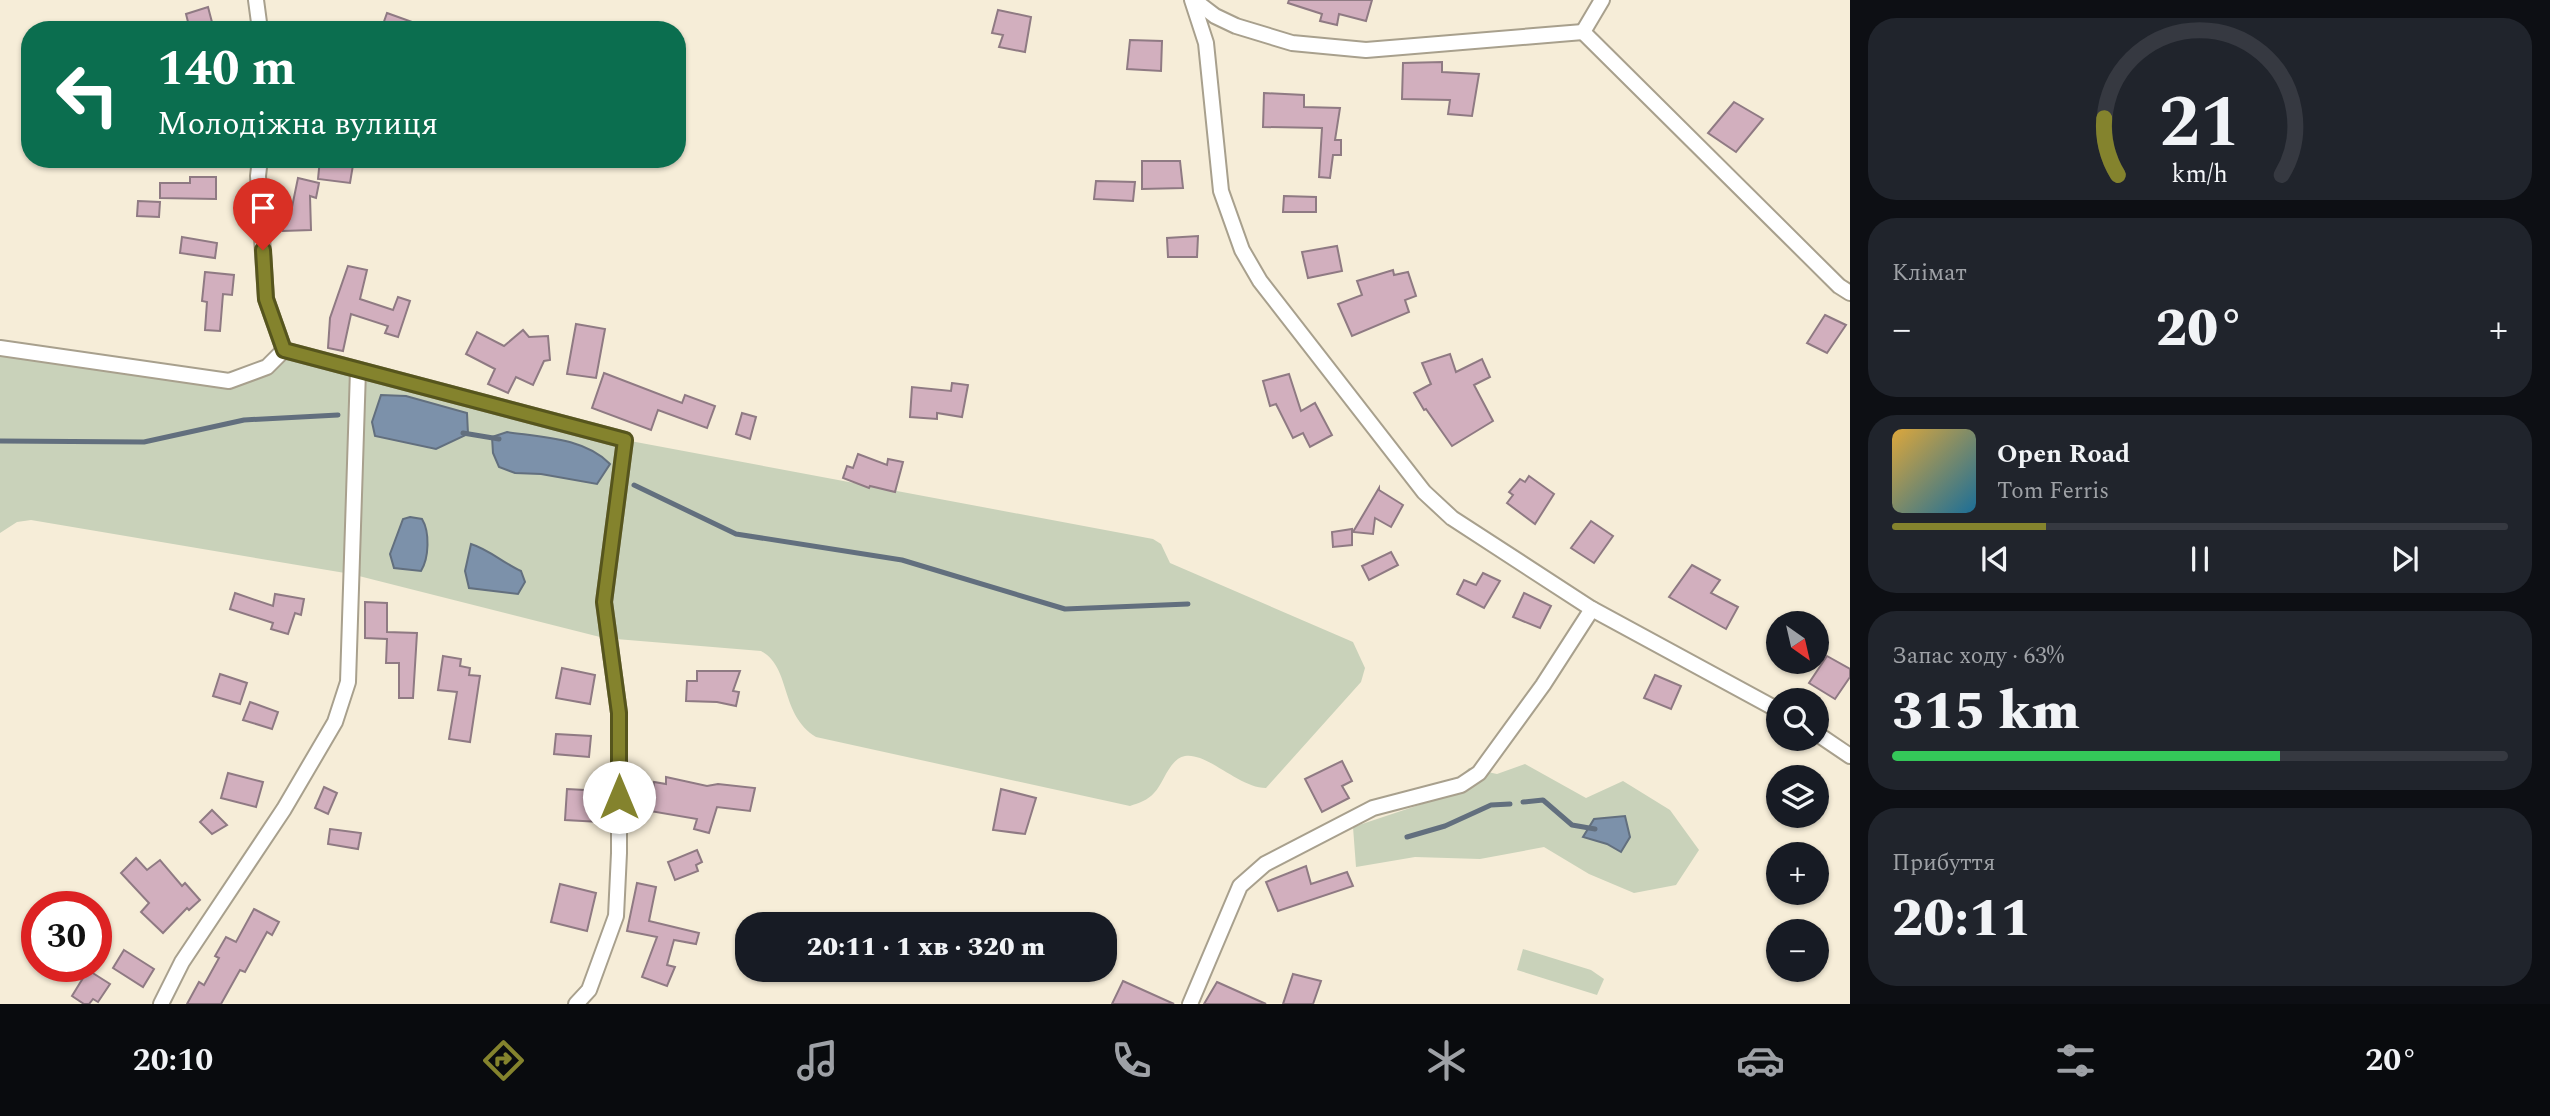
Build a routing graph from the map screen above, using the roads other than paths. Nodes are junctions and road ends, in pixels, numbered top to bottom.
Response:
1 (256, 0) edge
2 (1193, 0) edge
3 (1602, 0) edge
4 (259, 21) edge
5 (1583, 32) junction
6 (259, 168) edge
7 (1850, 293) edge
8 (0, 348) edge
9 (284, 350) junction
10 (358, 370) junction
11 (1592, 608) junction
12 (1766, 703) edge
13 (1829, 742) edge
14 (1850, 756) edge
15 (161, 1004) edge
16 (576, 1004) edge
17 (1190, 1004) edge

1 - 4 street
2 - 5 street
2 - 11 street
3 - 5 street
5 - 7 street
6 - 9 street
8 - 9 street
9 - 10 street
10 - 15 street
10 - 16 street
11 - 12 street
11 - 17 street
13 - 14 street

